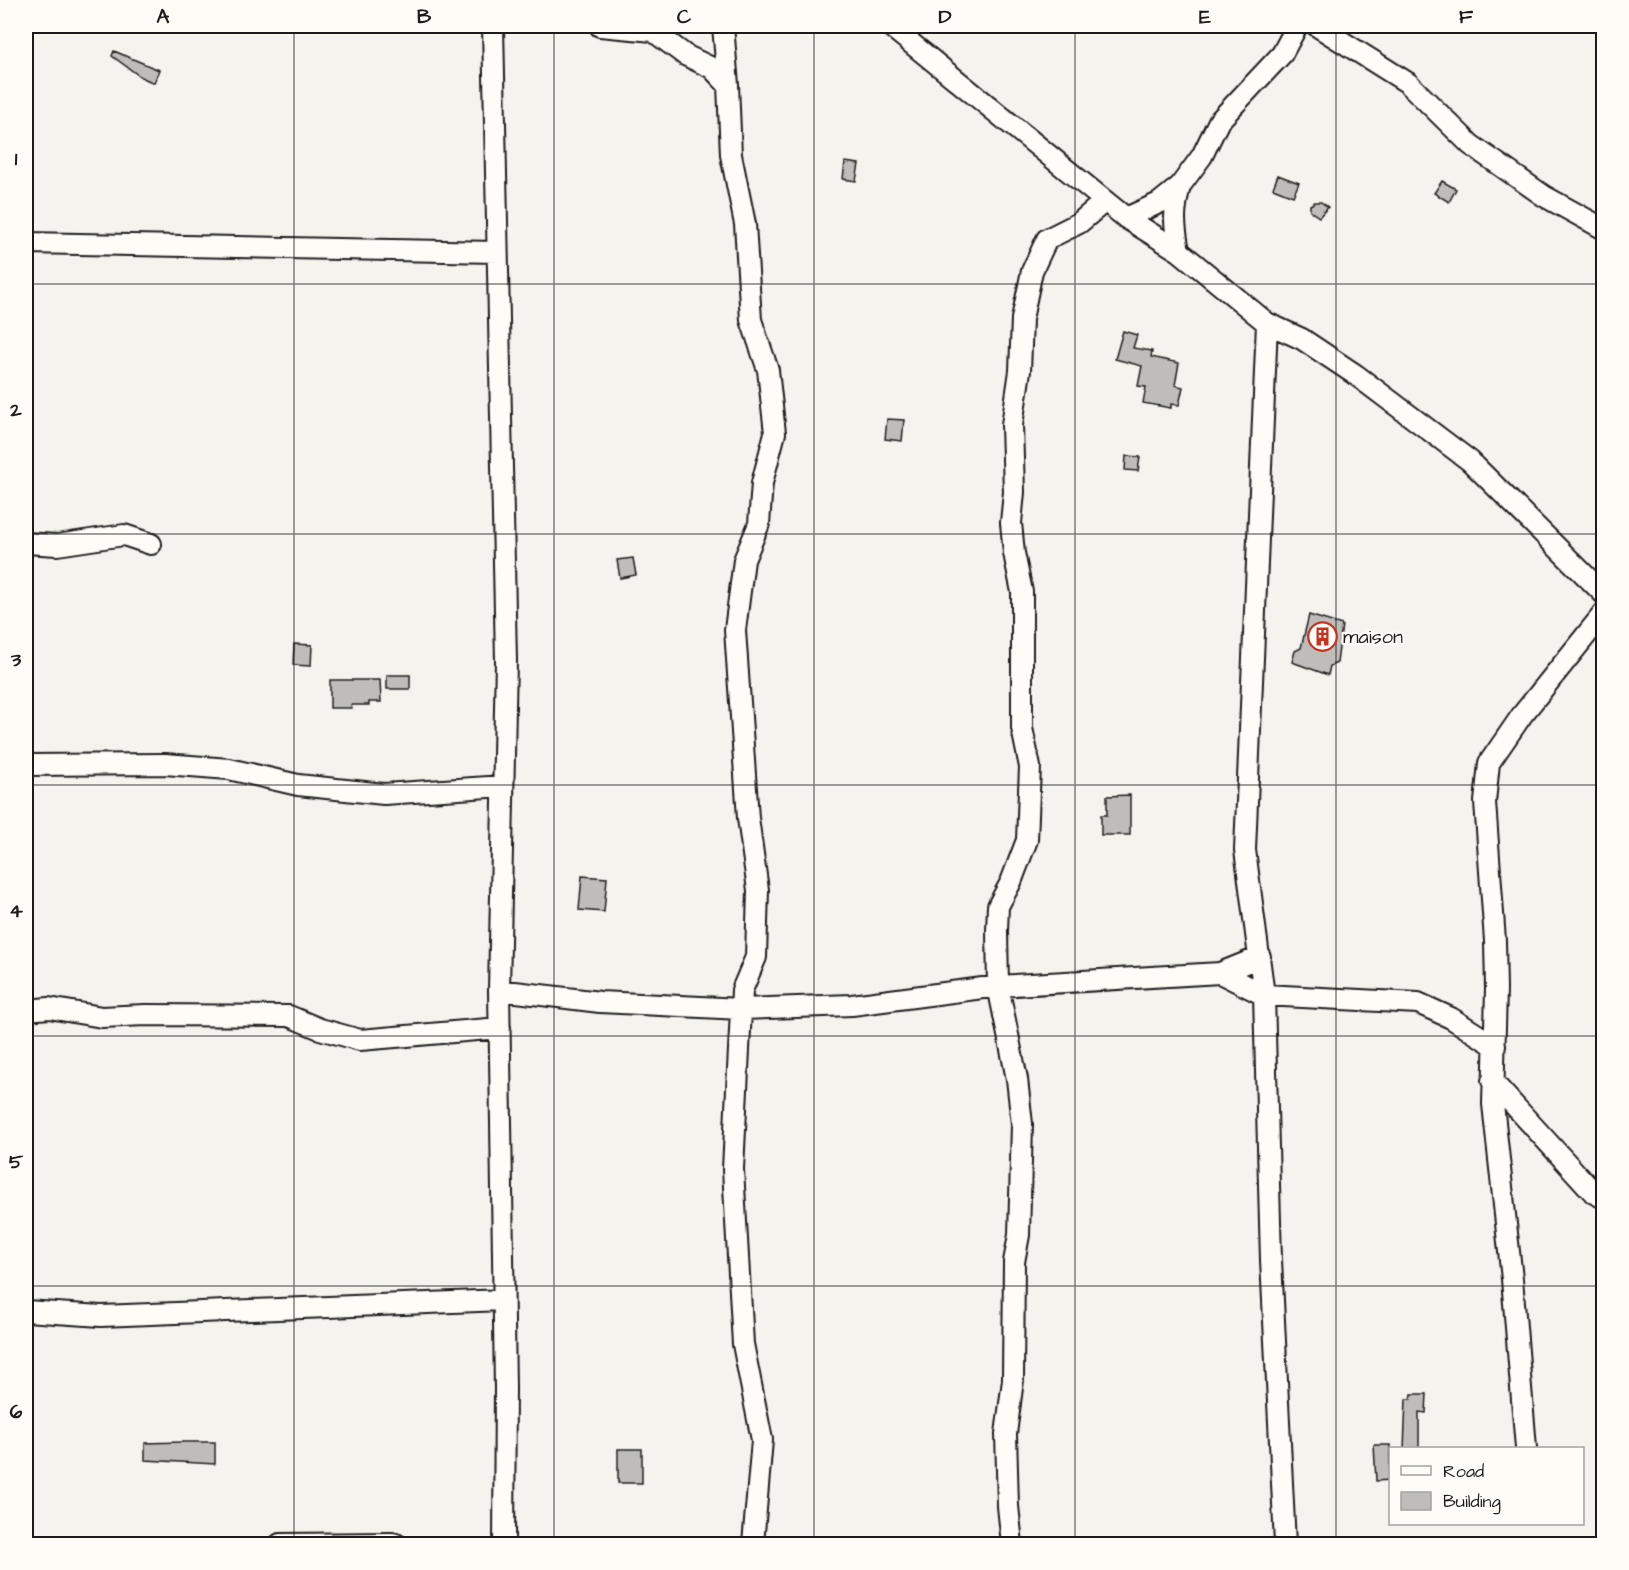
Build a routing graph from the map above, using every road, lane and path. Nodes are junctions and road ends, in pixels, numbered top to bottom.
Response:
1 (493, 26) edge
2 (600, 26) edge
3 (723, 26) edge
4 (890, 26) edge
5 (1297, 26) edge
6 (1317, 26) edge
7 (662, 28) edge
8 (728, 85) junction
9 (1180, 186) junction
10 (1105, 201) junction
11 (1126, 218) junction
12 (1604, 229) edge
13 (26, 243) edge
14 (1179, 251) junction
15 (497, 252) junction
16 (1268, 323) junction
17 (26, 543) edge
18 (151, 544) dead end
19 (1604, 594) edge
20 (1604, 613) edge
21 (26, 765) edge
22 (503, 786) junction
23 (1260, 957) junction
24 (1220, 973) junction
25 (998, 986) junction
26 (499, 990) junction
27 (1264, 995) junction
28 (741, 1009) junction
29 (26, 1010) edge
30 (500, 1028) junction
31 (1495, 1046) junction
32 (1492, 1081) junction
33 (1604, 1198) edge
34 (503, 1300) junction
35 (26, 1311) edge
36 (1526, 1447) edge
37 (280, 1545) edge
38 (396, 1545) edge
39 (504, 1545) edge
40 (753, 1545) edge
41 (1012, 1545) edge
42 (1285, 1545) edge

1 - 15 street
2 - 7 street
3 - 8 street
4 - 10 street
5 - 9 street
6 - 12 street
7 - 8 street
8 - 28 street
9 - 11 street
9 - 14 street
10 - 11 street
10 - 25 street
11 - 14 street
13 - 15 street
14 - 16 street
15 - 22 street
16 - 19 street
16 - 23 street
17 - 18 street
20 - 31 street
21 - 22 street
22 - 26 street
23 - 24 street
23 - 27 street
24 - 25 street
24 - 27 street
25 - 28 street
25 - 41 street
26 - 28 street
26 - 30 street
27 - 31 street
27 - 42 street
28 - 40 street
29 - 30 street
30 - 34 street
31 - 32 street
32 - 33 street
32 - 36 street
34 - 35 street
34 - 39 street
37 - 38 street

